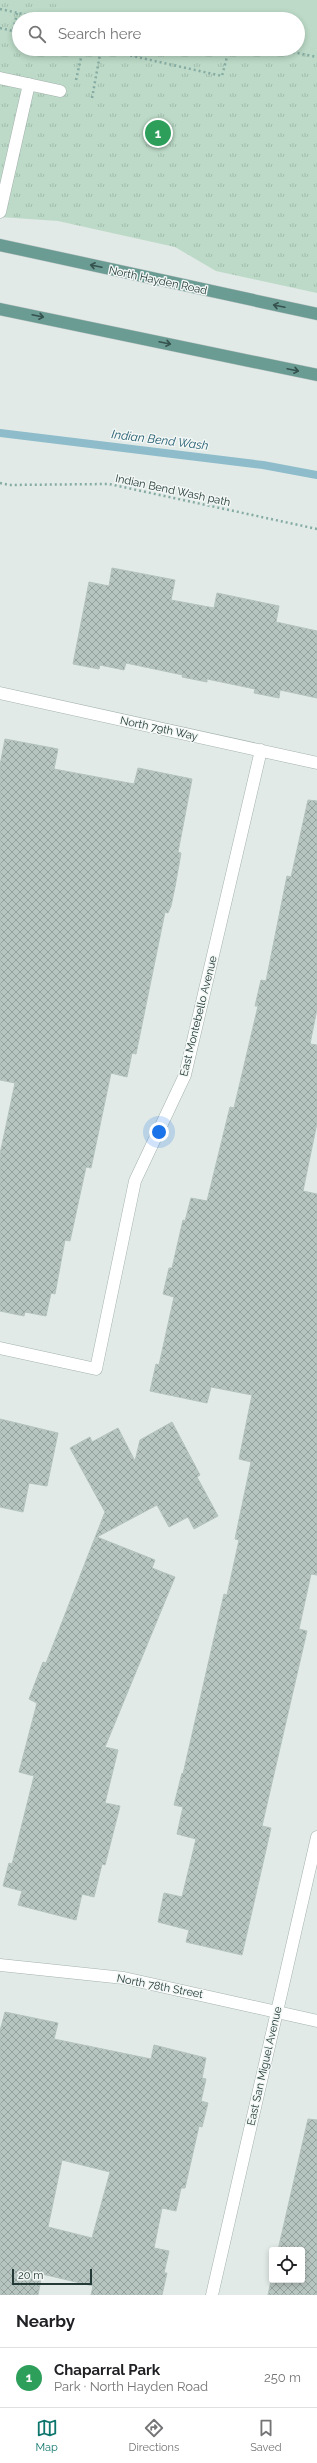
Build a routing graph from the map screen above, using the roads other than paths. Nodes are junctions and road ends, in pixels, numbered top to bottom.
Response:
1 (0, 78) edge
2 (29, 84) junction
3 (60, 91) dead end
4 (0, 212) edge
5 (0, 245) edge
6 (0, 308) edge
7 (317, 314) edge
8 (317, 375) edge
9 (0, 693) edge
10 (261, 750) junction
11 (317, 763) edge
12 (0, 1348) edge
13 (317, 1837) edge
14 (0, 1965) edge
15 (276, 2011) junction
16 (317, 2021) edge
17 (212, 2295) edge

1 - 2 street
2 - 3 street
2 - 4 street
7 -> 5 main road, North Hayden Road
6 -> 8 main road
9 - 10 street, North 79th Way
10 - 11 street, North 79th Way
10 - 12 street, East Montebello Avenue
13 - 15 street, East San Miguel Avenue
14 - 15 street, North 78th Street
15 - 16 street, North 78th Street
15 - 17 street, East San Miguel Avenue

